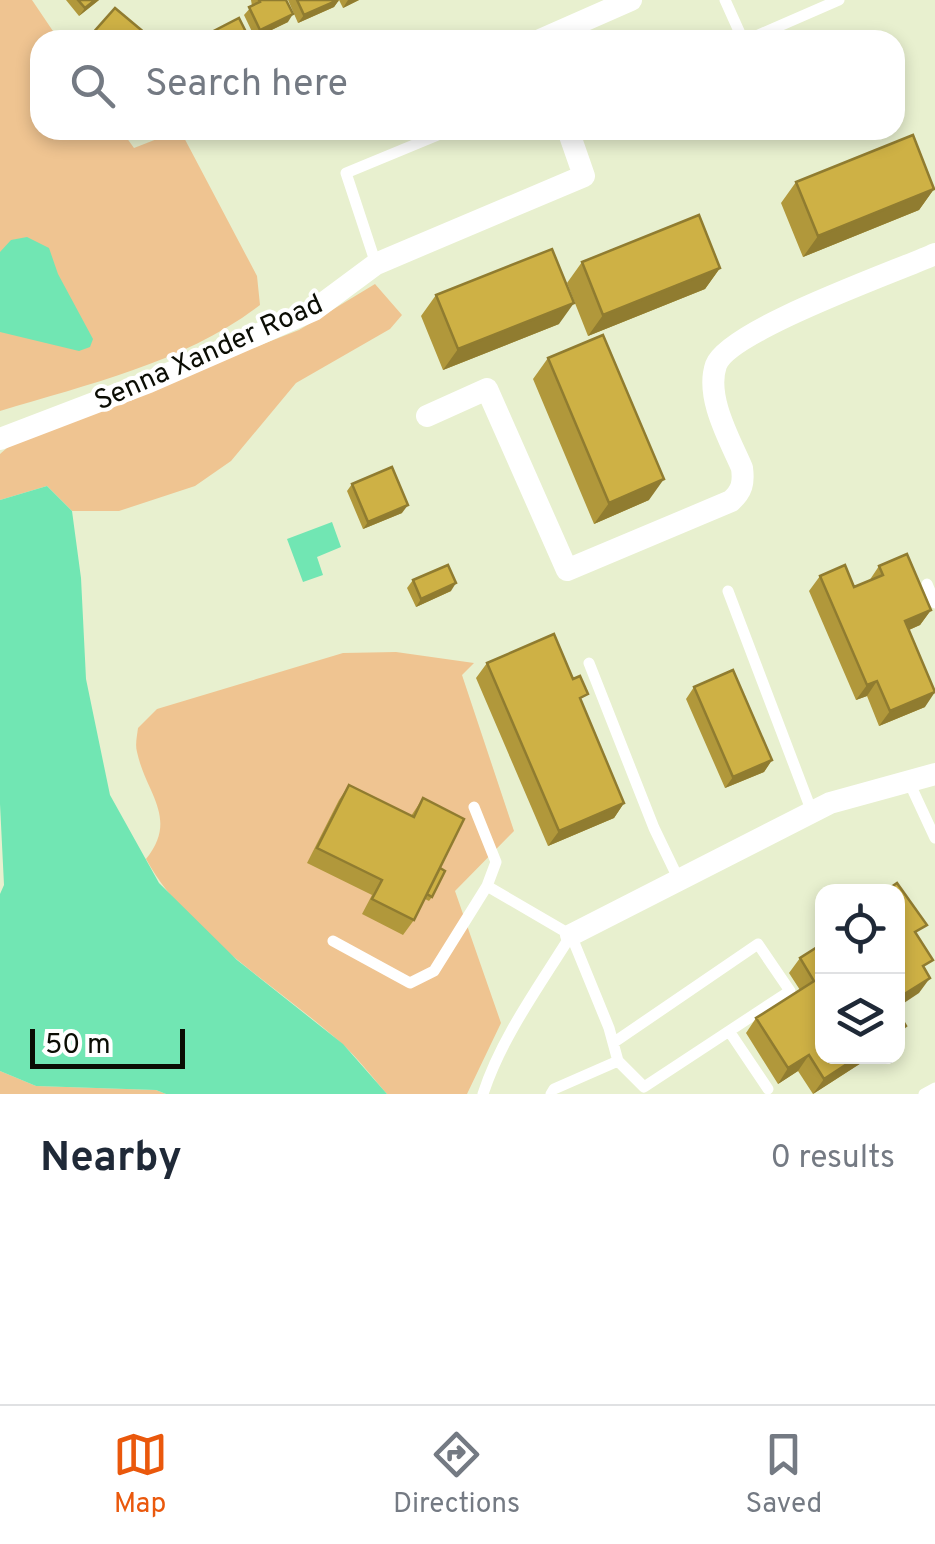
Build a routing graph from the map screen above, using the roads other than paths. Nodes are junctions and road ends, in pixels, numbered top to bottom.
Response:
1 (631, 0) edge
2 (725, 0) edge
3 (839, 0) edge
4 (563, 30) edge
5 (740, 30) edge
6 (768, 30) edge
7 (426, 140) edge
8 (571, 140) edge
9 (935, 254) edge
10 (376, 264) junction
11 (427, 416) dead end
12 (0, 438) edge
13 (927, 584) dead end
14 (728, 592) dead end
15 (935, 603) edge
16 (589, 663) dead end
17 (935, 774) edge
18 (909, 782) junction
19 (474, 807) dead end
20 (812, 812) junction
21 (935, 838) edge
22 (679, 880) junction
23 (487, 886) junction
24 (571, 935) junction
25 (334, 941) dead end
26 (729, 1031) junction
27 (613, 1043) junction
28 (618, 1062) junction
29 (935, 1088) edge
30 (646, 1090) edge
31 (767, 1092) edge
32 (483, 1094) edge
33 (551, 1094) edge
34 (924, 1094) edge

1 - 4 street
2 - 5 lane
3 - 6 lane
7 - 10 lane
8 - 10 street, Senna Xander Road
9 - 11 street
10 - 12 street, Senna Xander Road
13 - 15 lane
14 - 20 lane
16 - 22 lane
17 - 18 street
18 - 20 street
18 - 21 lane
19 - 23 lane
20 - 22 street
22 - 24 street
23 - 24 lane
23 - 25 lane
24 - 27 lane
24 - 32 lane
26 - 27 lane
26 - 30 lane
26 - 31 lane
27 - 28 lane
28 - 30 lane
28 - 33 lane
29 - 34 lane

